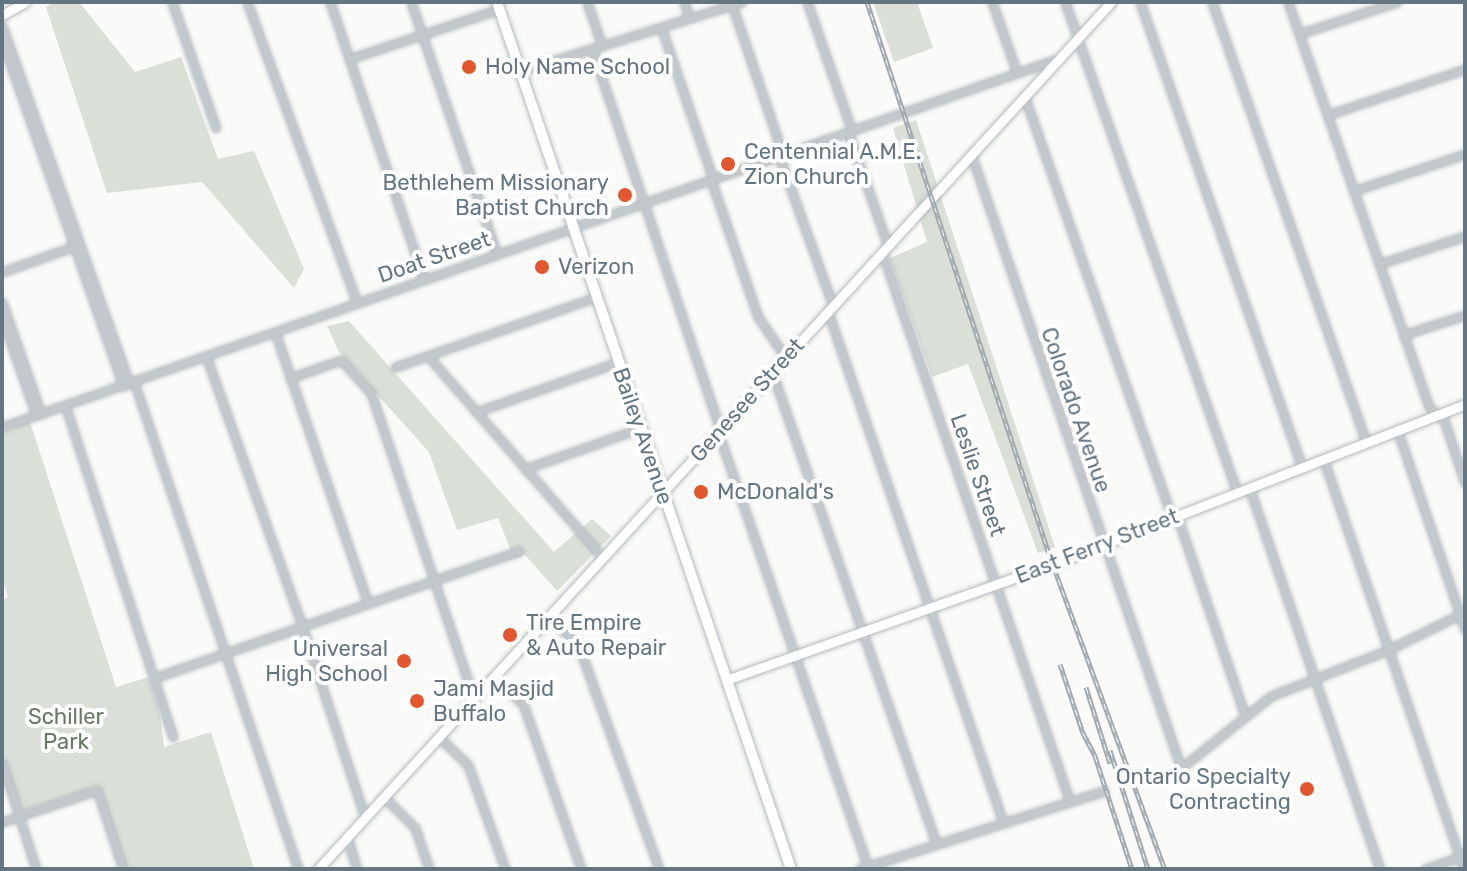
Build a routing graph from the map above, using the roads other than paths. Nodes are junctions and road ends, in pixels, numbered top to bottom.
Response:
1 (25, 2) edge
2 (172, 2) edge
3 (247, 2) edge
4 (330, 2) edge
5 (411, 2) edge
6 (587, 2) edge
7 (684, 2) edge
8 (741, 2) edge
9 (807, 2) edge
10 (992, 2) edge
11 (1065, 2) edge
12 (1111, 2) edge
13 (1140, 2) edge
14 (1212, 2) edge
15 (1288, 2) edge
16 (1397, 2) edge
17 (732, 5) junction
18 (498, 6) edge
19 (2, 15) edge
20 (689, 18) junction
21 (2, 26) edge
22 (661, 27) junction
23 (1299, 34) junction
24 (422, 35) junction
25 (1077, 38) junction
26 (2, 40) edge
27 (602, 46) junction
28 (592, 49) junction
29 (1058, 58) junction
30 (349, 59) junction
31 (1465, 69) edge
32 (520, 71) junction
33 (1017, 73) junction
34 (1024, 95) junction
35 (26, 98) junction
36 (1327, 115) junction
37 (216, 128) dead end
38 (850, 131) junction
39 (971, 154) junction
40 (1465, 154) edge
41 (781, 156) junction
42 (712, 180) junction
43 (1353, 191) junction
44 (643, 204) junction
45 (573, 229) junction
46 (1465, 236) edge
47 (77, 246) junction
48 (885, 249) junction
49 (497, 254) junction
50 (1379, 264) junction
51 (2, 272) edge
52 (424, 280) junction
53 (596, 297) junction
54 (2, 302) edge
55 (357, 303) junction
56 (830, 309) junction
57 (1465, 315) edge
58 (2, 318) edge
59 (275, 332) junction
60 (10, 334) junction
61 (1403, 335) junction
62 (206, 356) junction
63 (428, 356) junction
64 (786, 358) junction
65 (618, 362) junction
66 (395, 367) dead end
67 (772, 372) junction
68 (290, 378) junction
69 (128, 384) junction
70 (1465, 404) edge
71 (65, 405) junction
72 (476, 412) junction
73 (1437, 413) junction
74 (38, 414) junction
75 (2, 427) edge
76 (641, 428) junction
77 (1397, 429) junction
78 (719, 431) junction
79 (1366, 441) junction
80 (1323, 458) junction
81 (1302, 466) junction
82 (525, 469) junction
83 (1465, 483) edge
84 (1249, 487) junction
85 (662, 492) junction
86 (1237, 492) junction
87 (1174, 517) junction
88 (1103, 545) junction
89 (519, 551) dead end
90 (603, 558) junction
91 (435, 580) junction
92 (996, 584) junction
93 (368, 603) junction
94 (930, 608) junction
95 (1462, 613) edge
96 (548, 617) junction
97 (302, 626) junction
98 (1465, 630) edge
99 (862, 632) junction
100 (1388, 650) junction
101 (227, 653) junction
102 (795, 655) junction
103 (493, 677) junction
104 (154, 678) junction
105 (1315, 678) junction
106 (726, 680) junction
107 (474, 699) junction
108 (1245, 716) junction
109 (173, 737) dead end
110 (439, 737) junction
111 (2, 762) edge
112 (1104, 791) dead end
113 (384, 797) junction
114 (1070, 802) junction
115 (19, 816) junction
116 (365, 818) junction
117 (2, 822) edge
118 (1003, 822) junction
119 (347, 837) junction
120 (936, 843) junction
121 (1462, 856) edge
122 (658, 866) dead end
123 (863, 867) edge
124 (36, 869) edge
125 (123, 869) edge
126 (298, 869) edge
127 (318, 869) edge
128 (357, 869) edge
129 (429, 869) edge
130 (505, 869) edge
131 (581, 869) edge
132 (791, 869) edge
133 (1380, 869) edge
134 (1425, 869) edge
135 (1464, 869) edge

1 - 19 main road
2 - 37 street
3 - 55 street
4 - 30 street
5 - 24 street
6 - 27 street
7 - 20 street
8 - 17 street
9 - 38 street, Leslie Street
10 - 33 street
11 - 25 street
12 - 25 main road, Genesee Street
13 - 81 street
14 - 79 street
15 - 23 street
16 - 23 street
17 - 20 street
17 - 41 street
18 - 24 street
18 - 32 main road, Bailey Avenue
20 - 22 street
21 - 35 street
22 - 27 street
22 - 42 street
23 - 36 street
24 - 30 street
24 - 49 street
25 - 29 main road, Genesee Street
25 - 86 street
26 - 35 street
27 - 28 street
28 - 32 street
28 - 44 street
29 - 33 street, Doat Street
29 - 34 main road, Genesee Street
30 - 52 street
31 - 36 street
32 - 45 main road, Bailey Avenue
33 - 38 street, Doat Street
34 - 39 main road, Genesee Street
34 - 87 street
35 - 47 street
36 - 43 street
38 - 41 street, Doat Street
38 - 48 street, Leslie Street
39 - 48 main road, Genesee Street
39 - 88 street, Colorado Avenue
40 - 43 street
41 - 42 street, Doat Street
41 - 56 street
42 - 44 street, Doat Street
42 - 64 street
43 - 50 street
44 - 45 street, Doat Street
44 - 78 street
45 - 49 street, Doat Street
45 - 53 main road, Bailey Avenue
46 - 50 street
47 - 51 street
47 - 69 street
48 - 56 main road, Genesee Street
48 - 92 street, Leslie Street
49 - 52 street, Doat Street
50 - 61 street
52 - 55 street, Doat Street
53 - 63 street
53 - 65 main road, Bailey Avenue
54 - 60 street
55 - 59 street, Doat Street
56 - 64 main road, Genesee Street
56 - 94 street
57 - 61 street
58 - 60 street
59 - 62 street, Doat Street
59 - 68 street
60 - 74 street
61 - 73 street
62 - 69 street, Doat Street
62 - 97 street
63 - 66 street
63 - 72 street
64 - 67 main road, Genesee Street
65 - 72 street
65 - 76 main road, Bailey Avenue
67 - 78 main road, Genesee Street
67 - 99 street
68 - 91 street
68 - 93 street
69 - 71 street, Doat Street
69 - 101 street
70 - 73 main road, East Ferry Street
71 - 74 street, Doat Street
71 - 104 street
72 - 82 street
73 - 77 main road, East Ferry Street
73 - 83 street
74 - 75 street, Doat Street
76 - 82 street
76 - 85 main road, Bailey Avenue
77 - 79 main road, East Ferry Street
77 - 95 street
78 - 85 main road, Genesee Street
78 - 102 street
79 - 80 main road, East Ferry Street
80 - 81 main road, East Ferry Street
80 - 100 street
81 - 84 main road, East Ferry Street
82 - 90 street
84 - 86 main road, East Ferry Street
84 - 105 street
85 - 90 main road, Genesee Street
85 - 106 main road, Bailey Avenue
86 - 87 main road, East Ferry Street
87 - 88 main road, East Ferry Street
87 - 108 street
88 - 92 main road, East Ferry Street
88 - 108 street, Colorado Avenue
89 - 91 street
90 - 96 main road, Genesee Street
91 - 93 street
91 - 107 street
92 - 94 main road, East Ferry Street
92 - 114 street, Leslie Street
93 - 97 street
94 - 99 main road, East Ferry Street
94 - 118 street
95 - 98 street
95 - 100 street
96 - 103 main road, Genesee Street
96 - 122 street
97 - 101 street
97 - 116 street
99 - 102 main road, East Ferry Street
99 - 120 street
100 - 105 street
100 - 121 street
101 - 104 street
101 - 126 street
102 - 106 main road, East Ferry Street
102 - 123 street
103 - 107 main road, Genesee Street
103 - 131 street
104 - 109 street
105 - 108 street
105 - 133 street
106 - 132 main road, Bailey Avenue
107 - 110 main road, Genesee Street
110 - 113 main road, Genesee Street
110 - 130 street
111 - 115 street
112 - 114 street
113 - 116 main road, Genesee Street
113 - 129 street
114 - 118 street
115 - 117 street
115 - 124 street
115 - 125 street
116 - 119 main road, Genesee Street
118 - 120 street
119 - 127 main road, Genesee Street
119 - 128 street
120 - 123 street
121 - 134 street
121 - 135 street

